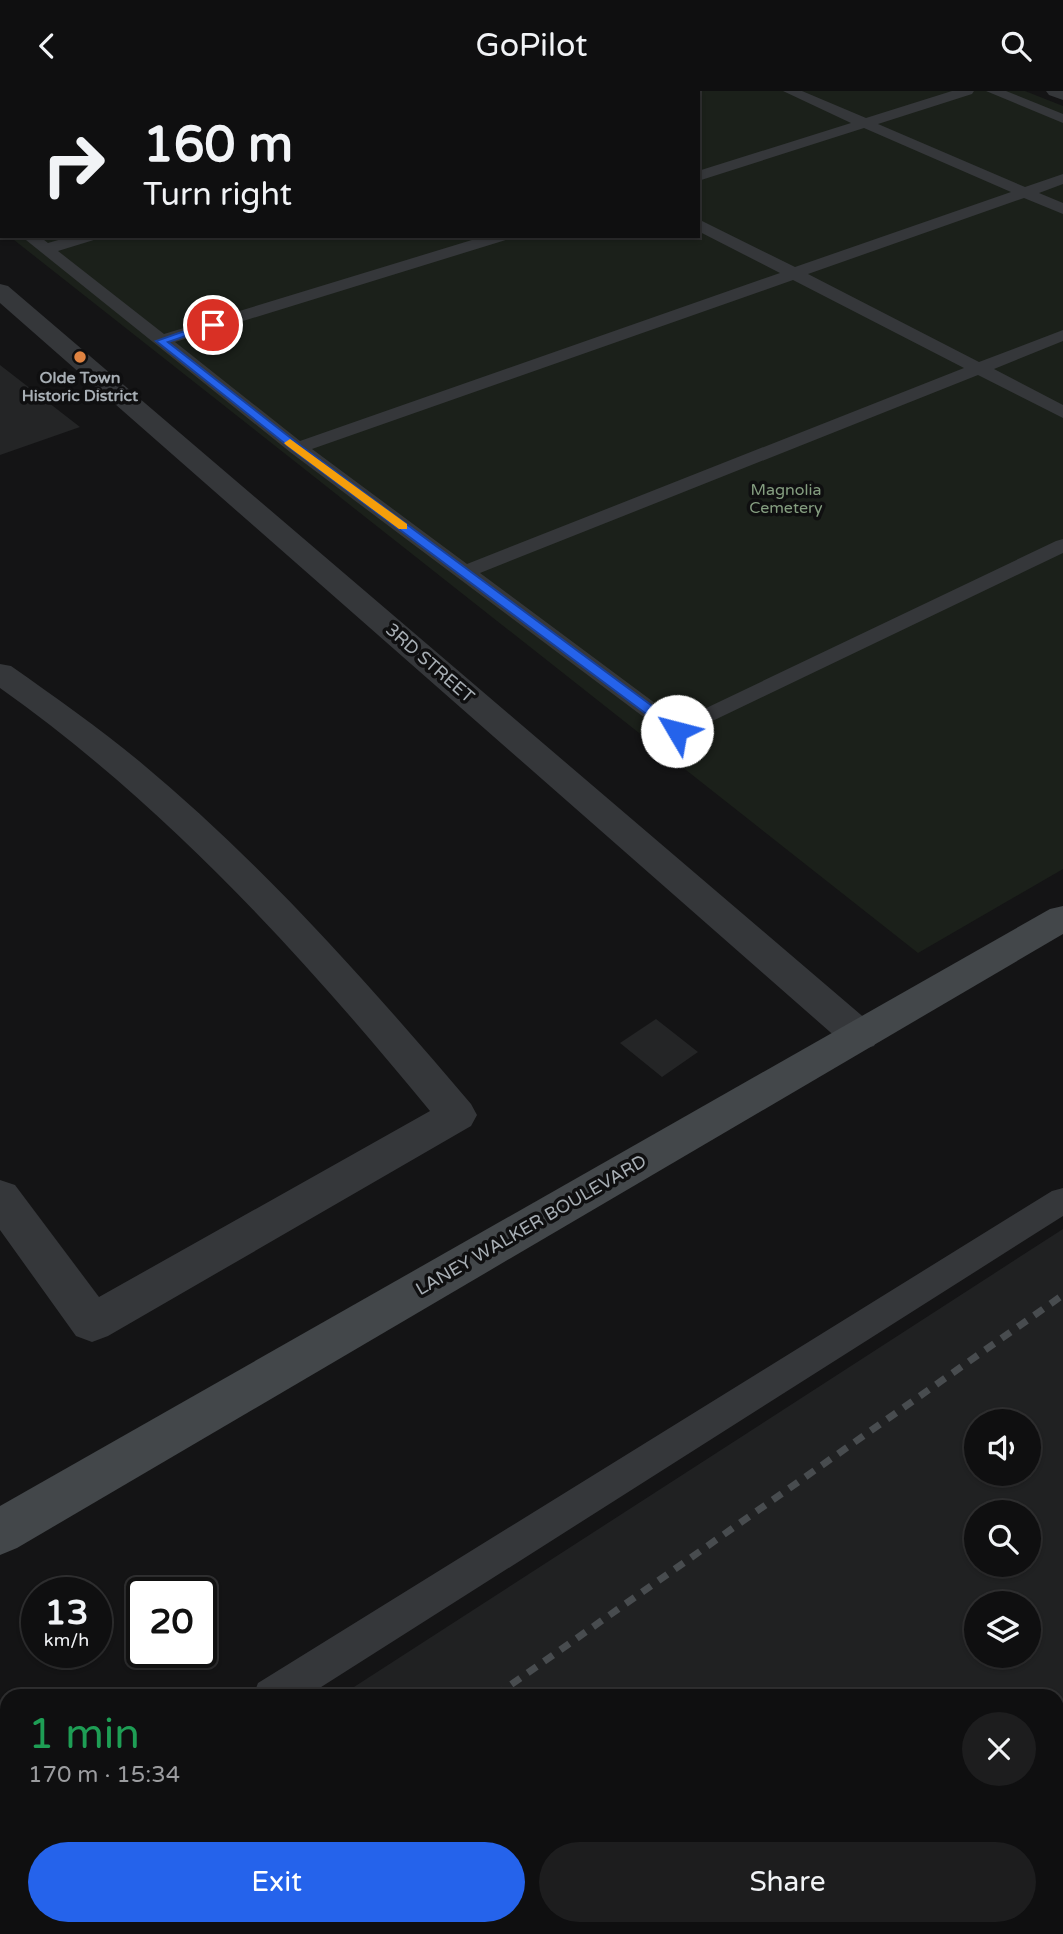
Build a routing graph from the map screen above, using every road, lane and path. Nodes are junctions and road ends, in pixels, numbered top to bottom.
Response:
1 (790, 91) edge
2 (967, 91) edge
3 (993, 91) edge
4 (1056, 91) edge
5 (1063, 94) edge
6 (1063, 119) edge
7 (866, 124) junction
8 (700, 175) edge
9 (1063, 179) edge
10 (1025, 193) junction
11 (1063, 209) edge
12 (700, 225) edge
13 (31, 238) edge
14 (84, 238) edge
15 (496, 238) edge
16 (45, 249) junction
17 (796, 274) junction
18 (0, 291) edge
19 (1063, 335) edge
20 (161, 341) junction
21 (979, 369) junction
22 (1063, 412) edge
23 (297, 448) junction
24 (1063, 545) edge
25 (465, 572) junction
26 (0, 673) edge
27 (1063, 918) edge
28 (860, 1036) junction
29 (0, 1197) edge
30 (1063, 1199) edge
31 (0, 1532) edge
32 (283, 1689) edge

1 - 7 lane
2 - 7 lane
3 - 6 lane
4 - 5 street
7 - 8 lane
7 - 10 lane
9 - 10 lane
10 - 11 lane
10 - 17 lane
12 - 17 lane
13 - 16 lane
14 - 16 lane
15 - 20 lane
16 - 20 lane
17 - 21 lane
17 - 23 lane
18 - 28 street, 3RD STREET
19 - 21 lane
20 - 23 lane
21 - 22 lane
21 - 25 lane
23 - 25 lane
24 - 25 lane
26 - 29 street
27 - 28 main road, LANEY WALKER BOULEVARD
28 - 31 main road, LANEY WALKER BOULEVARD
30 - 32 lane

